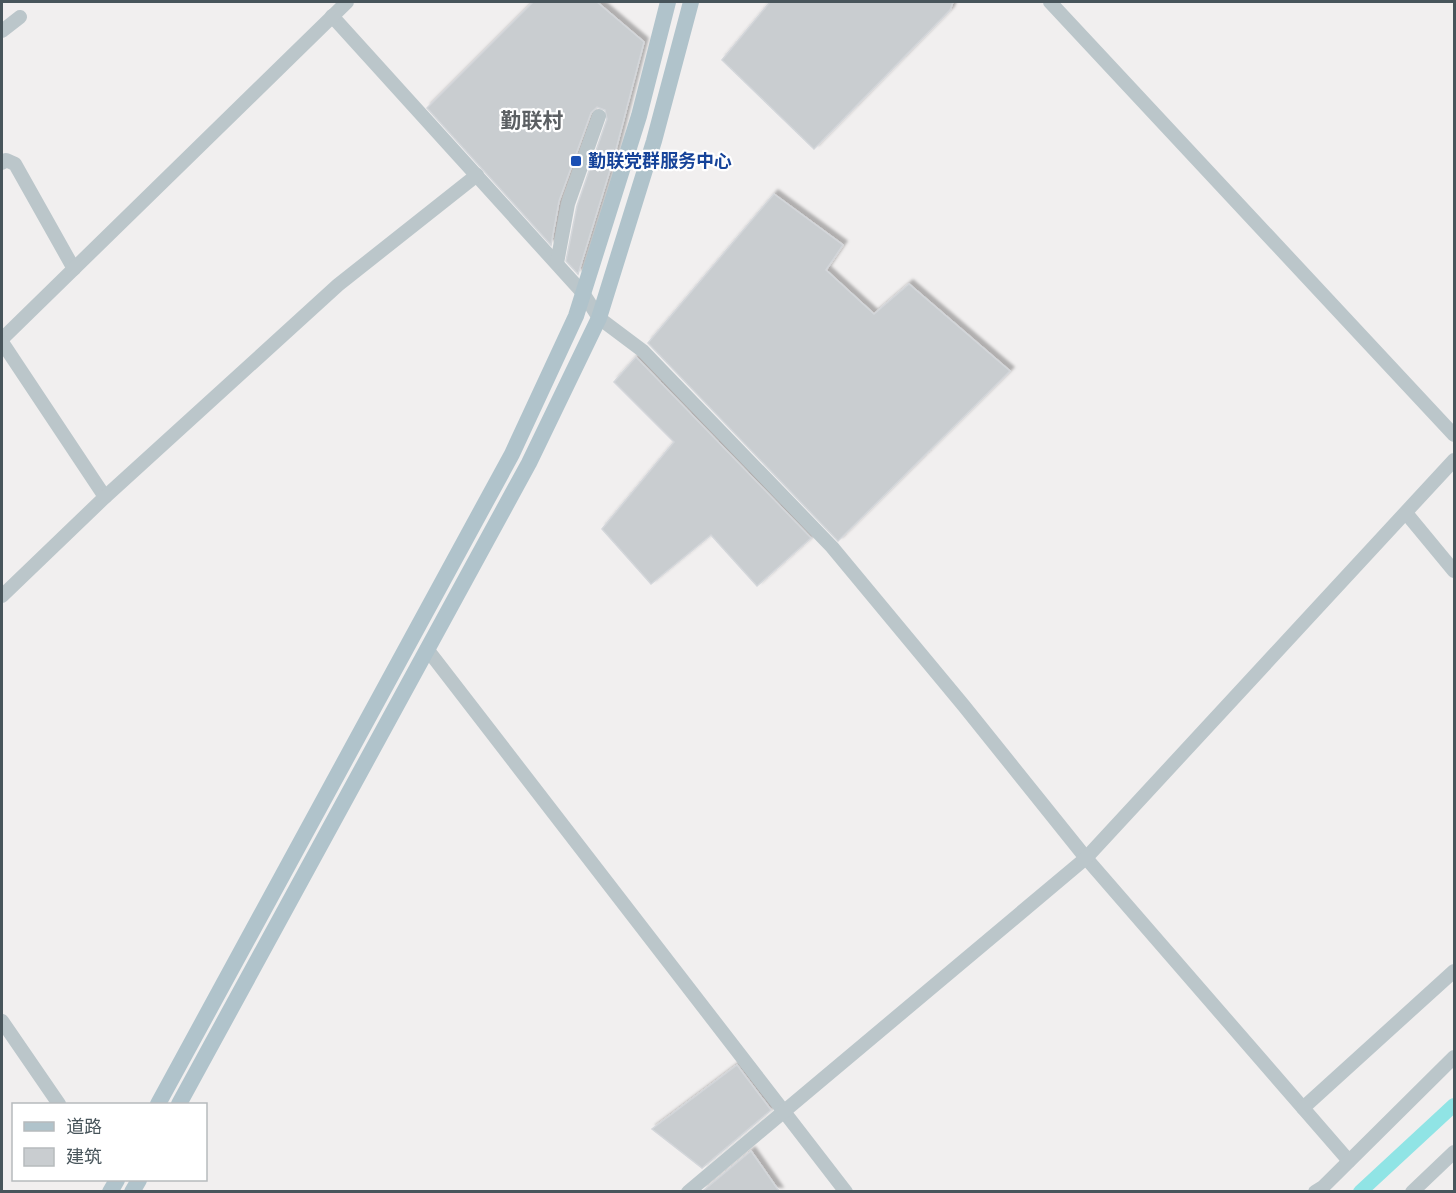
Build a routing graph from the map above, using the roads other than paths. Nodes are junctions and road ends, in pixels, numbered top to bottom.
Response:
1 (668, 2) edge
2 (692, 2) edge
3 (1050, 2) edge
4 (338, 7) edge
5 (20, 17) dead end
6 (2, 31) edge
7 (599, 116) dead end
8 (2, 163) edge
9 (477, 175) junction
10 (557, 263) junction
11 (74, 269) junction
12 (583, 292) junction
13 (599, 318) junction
14 (2, 340) edge
15 (1455, 435) edge
16 (1455, 460) edge
17 (105, 497) junction
18 (1406, 513) junction
19 (1455, 571) edge
20 (2, 596) edge
21 (427, 649) junction
22 (1086, 858) junction
23 (1455, 970) edge
24 (2, 1021) edge
25 (1455, 1057) edge
26 (58, 1103) edge
27 (159, 1103) edge
28 (180, 1103) edge
29 (1303, 1108) junction
30 (784, 1111) junction
31 (1455, 1152) edge
32 (1349, 1161) junction
33 (688, 1191) edge
34 (846, 1191) edge
35 (1315, 1191) edge
36 (1412, 1191) edge

1 - 12 main road
2 - 13 main road
3 - 15 street
4 - 9 street
4 - 11 street
5 - 6 street
7 - 10 street
8 - 11 street
9 - 10 street
9 - 17 street
10 - 12 street
11 - 14 street
12 - 13 street
12 - 27 main road
13 - 21 main road
13 - 22 street
14 - 17 street
16 - 18 street
17 - 20 street
18 - 19 street
18 - 22 street
21 - 28 main road
21 - 30 street
22 - 29 street
22 - 30 street
23 - 29 street
24 - 26 street
25 - 32 street
29 - 32 street
30 - 33 street
30 - 34 street
31 - 36 street
32 - 35 street

